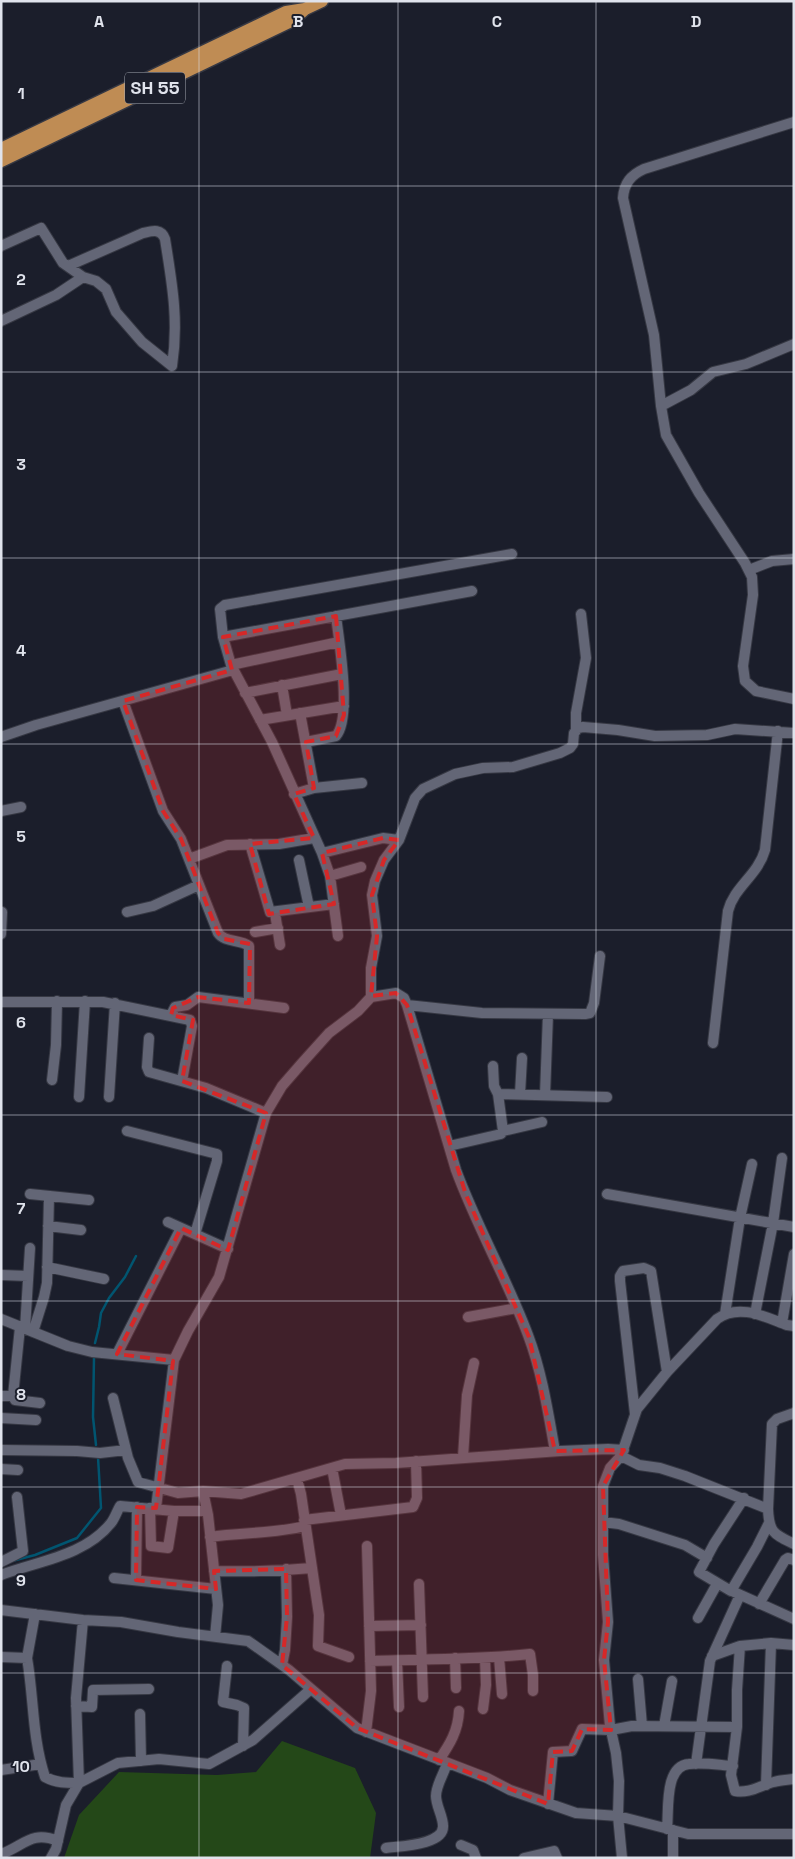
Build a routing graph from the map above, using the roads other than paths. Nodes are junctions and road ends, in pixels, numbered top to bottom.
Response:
1 (322, 1) edge
2 (794, 122) edge
3 (5, 153) edge
4 (1, 246) edge
5 (68, 266) junction
6 (83, 277) junction
7 (1, 321) edge
8 (794, 344) edge
9 (661, 406) junction
10 (512, 554) dead end
11 (794, 559) edge
12 (749, 570) junction
13 (472, 591) dead end
14 (581, 614) dead end
15 (336, 616) junction
16 (223, 637) junction
17 (339, 642) junction
18 (232, 668) junction
19 (342, 674) junction
20 (282, 686) junction
21 (245, 693) junction
22 (794, 699) edge
23 (123, 701) junction
24 (344, 706) junction
25 (300, 713) junction
26 (287, 715) junction
27 (260, 720) junction
28 (778, 731) junction
29 (794, 733) edge
30 (574, 736) junction
31 (1, 737) edge
32 (306, 742) junction
33 (362, 783) dead end
34 (314, 788) junction
35 (294, 794) junction
36 (21, 807) dead end
37 (1, 811) edge
38 (314, 838) junction
39 (394, 839) junction
40 (250, 844) junction
41 (322, 853) junction
42 (189, 859) junction
43 (299, 860) dead end
44 (362, 866) dead end
45 (330, 876) junction
46 (199, 885) junction
47 (334, 904) junction
48 (309, 907) junction
49 (2, 912) edge
50 (127, 912) dead end
51 (275, 913) junction
52 (278, 928) junction
53 (255, 932) dead end
54 (1, 934) edge
55 (338, 936) dead end
56 (280, 945) dead end
57 (600, 956) dead end
58 (371, 997) junction
59 (57, 1001) junction
60 (85, 1001) junction
61 (1, 1002) edge
62 (116, 1003) junction
63 (249, 1003) junction
64 (407, 1005) junction
65 (284, 1008) dead end
66 (548, 1014) junction
67 (171, 1015) junction
68 (149, 1038) dead end
69 (713, 1043) dead end
70 (522, 1058) dead end
71 (493, 1066) dead end
72 (52, 1080) dead end
73 (182, 1081) junction
74 (498, 1094) junction
75 (520, 1094) junction
76 (545, 1095) junction
77 (80, 1097) dead end
78 (109, 1097) dead end
79 (607, 1097) dead end
80 (266, 1113) junction
81 (542, 1122) dead end
82 (127, 1130) dead end
83 (504, 1131) junction
84 (449, 1146) junction
85 (782, 1158) dead end
86 (752, 1164) dead end
87 (30, 1194) dead end
88 (606, 1194) dead end
89 (49, 1196) junction
90 (89, 1200) dead end
91 (740, 1218) junction
92 (168, 1222) dead end
93 (772, 1224) junction
94 (48, 1226) junction
95 (794, 1227) edge
96 (181, 1228) junction
97 (80, 1230) dead end
98 (195, 1234) junction
99 (30, 1248) dead end
100 (228, 1249) junction
101 (794, 1254) edge
102 (47, 1267) junction
103 (1, 1275) edge
104 (28, 1276) junction
105 (104, 1278) dead end
106 (516, 1308) junction
107 (725, 1314) junction
108 (755, 1314) junction
109 (468, 1317) dead end
110 (1, 1319) edge
111 (782, 1323) junction
112 (794, 1326) edge
113 (26, 1329) junction
114 (117, 1354) junction
115 (174, 1360) junction
116 (474, 1363) dead end
117 (667, 1372) junction
118 (1, 1396) edge
119 (13, 1396) junction
120 (113, 1398) dead end
121 (40, 1403) dead end
122 (794, 1413) edge
123 (635, 1414) junction
124 (1, 1418) edge
125 (36, 1420) dead end
126 (1, 1450) edge
127 (126, 1450) junction
128 (555, 1451) junction
129 (622, 1453) junction
130 (463, 1457) junction
131 (416, 1461) junction
132 (332, 1468) junction
133 (1, 1469) edge
134 (18, 1470) dead end
135 (297, 1478) junction
136 (158, 1488) junction
137 (203, 1492) junction
138 (17, 1497) dead end
139 (744, 1498) junction
140 (137, 1507) junction
141 (153, 1508) junction
142 (768, 1509) junction
143 (174, 1511) junction
144 (207, 1511) junction
145 (341, 1516) junction
146 (603, 1522) junction
147 (305, 1523) junction
148 (769, 1523) junction
149 (210, 1537) junction
150 (794, 1544) edge
151 (367, 1546) dead end
152 (707, 1558) junction
153 (794, 1560) edge
154 (1, 1562) edge
155 (312, 1568) junction
156 (286, 1569) junction
157 (214, 1571) junction
158 (1, 1575) edge
159 (114, 1578) dead end
160 (136, 1580) junction
161 (419, 1584) dead end
162 (717, 1584) junction
163 (216, 1589) junction
164 (736, 1593) junction
165 (759, 1604) junction
166 (1, 1610) edge
167 (35, 1614) junction
168 (793, 1617) edge
169 (698, 1618) dead end
170 (84, 1620) junction
171 (420, 1625) junction
172 (369, 1626) junction
173 (215, 1637) junction
174 (771, 1643) junction
175 (794, 1645) edge
176 (740, 1646) junction
177 (712, 1656) junction
178 (1, 1657) edge
179 (349, 1657) dead end
180 (500, 1657) junction
181 (27, 1658) junction
182 (456, 1658) junction
183 (485, 1658) junction
184 (397, 1660) junction
185 (370, 1661) junction
186 (422, 1661) junction
187 (282, 1665) junction
188 (227, 1666) dead end
189 (638, 1679) dead end
190 (672, 1681) dead end
191 (311, 1688) junction
192 (456, 1688) dead end
193 (149, 1689) dead end
194 (533, 1691) dead end
195 (502, 1694) dead end
196 (424, 1696) dead end
197 (76, 1706) junction
198 (399, 1708) dead end
199 (483, 1709) dead end
200 (459, 1711) dead end
201 (140, 1714) dead end
202 (642, 1726) junction
203 (664, 1726) junction
204 (701, 1727) junction
205 (737, 1727) junction
206 (611, 1730) junction
207 (366, 1732) junction
208 (243, 1746) junction
209 (141, 1761) junction
210 (443, 1762) junction
211 (41, 1764) junction
212 (696, 1764) junction
213 (733, 1766) junction
214 (1, 1770) edge
215 (794, 1779) edge
216 (80, 1783) junction
217 (766, 1785) junction
218 (548, 1804) junction
219 (618, 1816) junction
220 (670, 1829) junction
221 (794, 1834) edge
222 (58, 1841) junction
223 (462, 1845) dead end
224 (386, 1848) dead end
225 (1, 1854) edge
226 (51, 1858) edge
227 (476, 1858) edge
228 (524, 1858) edge
229 (557, 1858) edge
230 (622, 1858) edge
231 (673, 1858) edge

1 - 3 main road
2 - 9 street
4 - 5 street
5 - 6 street
5 - 6 street
6 - 7 street
8 - 9 street
9 - 12 street
10 - 16 street
11 - 12 street
12 - 22 street
13 - 15 street
14 - 30 street
15 - 16 street
15 - 17 street
16 - 18 street
17 - 18 street
17 - 19 street
18 - 21 street
18 - 23 street
19 - 20 street
19 - 24 street
20 - 21 street
20 - 26 street
21 - 27 street
23 - 31 street
23 - 42 street
24 - 25 street
24 - 32 street
25 - 26 street
25 - 32 street
26 - 27 street
27 - 35 street
28 - 29 street
28 - 30 street
28 - 69 street
30 - 39 street
32 - 34 street
33 - 34 street
34 - 35 street
35 - 38 street
36 - 37 street
38 - 40 street
38 - 41 street
39 - 41 street
39 - 58 street
40 - 42 street
40 - 51 street
41 - 45 street
42 - 46 street
43 - 48 street
44 - 45 street
45 - 47 street
46 - 50 street
46 - 63 street
47 - 48 street
47 - 55 street
48 - 51 street
49 - 54 street
51 - 52 street
52 - 53 street
52 - 56 street
57 - 66 street
58 - 64 street
58 - 80 street
59 - 60 street
59 - 61 street
59 - 72 street
60 - 62 street
60 - 77 street
62 - 67 street
62 - 78 street
63 - 65 street
63 - 67 street
64 - 66 street
64 - 84 street
66 - 76 street
67 - 73 street
68 - 73 street
70 - 75 street
71 - 74 street
73 - 80 street
74 - 75 street
74 - 83 street
75 - 76 street
76 - 79 street
80 - 100 street
81 - 83 street
82 - 98 street
83 - 84 street
84 - 106 street
85 - 93 street
86 - 91 street
87 - 89 street
88 - 91 street
89 - 90 street
89 - 94 street
91 - 93 street
91 - 107 street
92 - 96 street
93 - 95 street
93 - 108 street
94 - 97 street
94 - 102 street
96 - 98 street
96 - 114 street
98 - 100 street
99 - 104 street
100 - 115 street
101 - 111 street
102 - 105 street
102 - 113 street
103 - 104 street
104 - 113 street
106 - 109 street
106 - 128 street
107 - 108 street
107 - 117 street
108 - 111 street
110 - 113 street
111 - 112 street
113 - 114 street
113 - 119 street
114 - 115 street
115 - 136 street
116 - 130 street
117 - 123 street
117 - 123 street
118 - 119 street
119 - 121 street
120 - 127 street
122 - 142 street
123 - 129 street
124 - 125 street
126 - 127 street
127 - 136 street
128 - 129 street
128 - 130 street
129 - 139 street
129 - 146 street
130 - 131 street
131 - 132 street
131 - 145 street
132 - 135 street
132 - 145 street
133 - 134 street
135 - 137 street
135 - 147 street
136 - 137 street
136 - 141 street
137 - 144 street
138 - 154 street
139 - 142 street
139 - 152 street
140 - 141 street
140 - 158 street
140 - 160 street
141 - 143 street
141 - 143 street
142 - 148 street
143 - 144 street
144 - 149 street
145 - 147 street
146 - 152 street
146 - 206 street
147 - 149 street
147 - 155 street
148 - 150 street
148 - 164 street
149 - 157 street
151 - 172 street
152 - 162 street
153 - 165 street
155 - 156 street
155 - 179 street
156 - 157 street
156 - 187 street
157 - 163 street
159 - 160 street
160 - 163 street
161 - 171 street
162 - 164 street
162 - 169 street
163 - 173 street
164 - 165 street
164 - 177 street
165 - 168 street
166 - 167 street
167 - 170 street
167 - 181 street
170 - 173 street
170 - 197 street
171 - 172 street
171 - 186 street
172 - 185 street
173 - 187 street
174 - 175 street
174 - 176 street
174 - 217 street
176 - 177 street
176 - 205 street
177 - 204 street
178 - 181 street
180 - 183 street
180 - 194 street
180 - 195 street
181 - 211 street
182 - 183 street
182 - 186 street
182 - 192 street
183 - 199 street
184 - 185 street
184 - 186 street
184 - 198 street
185 - 207 street
186 - 196 street
187 - 191 street
188 - 208 street
189 - 202 street
190 - 203 street
191 - 207 street
191 - 208 street
193 - 197 street
197 - 216 street
200 - 210 street
201 - 209 street
202 - 203 street
202 - 206 street
203 - 204 street
204 - 205 street
204 - 212 street
205 - 213 street
206 - 218 street
206 - 219 street
207 - 210 street
208 - 209 street
209 - 216 street
210 - 218 street
210 - 224 street
211 - 214 street
211 - 216 street
212 - 213 street
212 - 220 street
213 - 217 street
215 - 217 street
216 - 222 street
218 - 219 street
219 - 220 street
219 - 230 street
220 - 221 street
220 - 231 street
222 - 225 street
222 - 226 street
223 - 227 street
228 - 229 street

